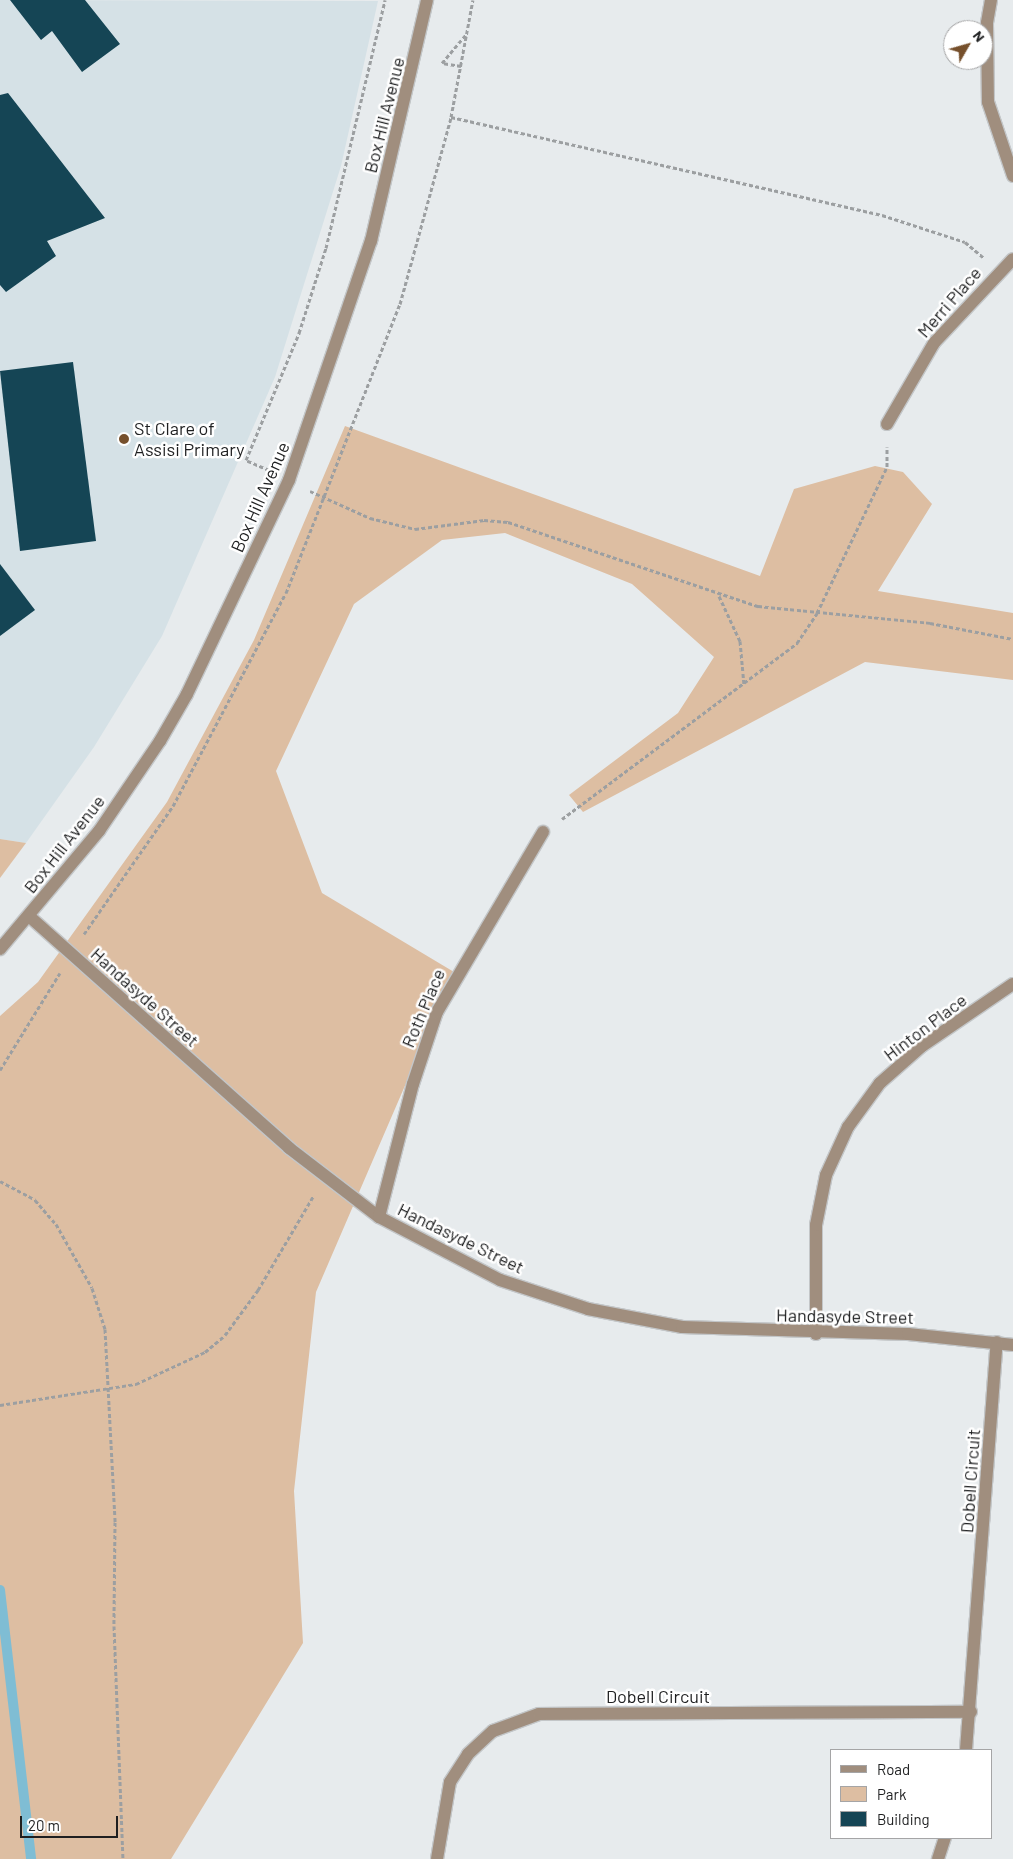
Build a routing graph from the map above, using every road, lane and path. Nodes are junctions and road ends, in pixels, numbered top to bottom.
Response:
1 (386, 0) edge
2 (427, 0) edge
3 (991, 0) edge
4 (466, 33) dead end
5 (461, 66) dead end
6 (450, 117) dead end
7 (1013, 176) edge
8 (1013, 259) edge
9 (999, 271) junction
10 (887, 424) joint
11 (289, 480) junction
12 (719, 595) junction
13 (817, 613) junction
14 (1013, 639) edge
15 (744, 686) junction
16 (543, 832) joint
17 (30, 917) junction
18 (0, 949) edge
19 (1013, 984) edge
20 (0, 1181) edge
21 (316, 1192) dead end
22 (379, 1217) junction
23 (816, 1334) junction
24 (998, 1342) junction
25 (1013, 1345) edge
26 (110, 1391) junction
27 (0, 1405) edge
28 (971, 1712) junction
29 (966, 1749) edge
30 (944, 1839) edge
31 (123, 1859) edge
32 (437, 1859) edge
33 (938, 1859) edge

1 - 11 path
2 - 11 street, Box Hill Avenue
3 - 7 street
4 - 5 path
6 - 9 path
8 - 9 street, Merri Place
9 - 10 street, Merri Place
10 - 13 path
11 - 12 path
11 - 17 street, Box Hill Avenue
12 - 13 path
12 - 15 path
13 - 14 path
13 - 15 path
15 - 16 path
16 - 22 street, Roth Place
17 - 18 street, Box Hill Avenue
17 - 22 street, Handasyde Street
19 - 23 street, Hinton Place
20 - 26 path
21 - 26 path
22 - 23 street, Handasyde Street
23 - 24 street, Handasyde Street
24 - 25 street, Handasyde Street
24 - 28 street, Dobell Circuit
26 - 27 path
26 - 31 path
28 - 29 street, Dobell Circuit
28 - 32 street, Dobell Circuit
30 - 33 street

